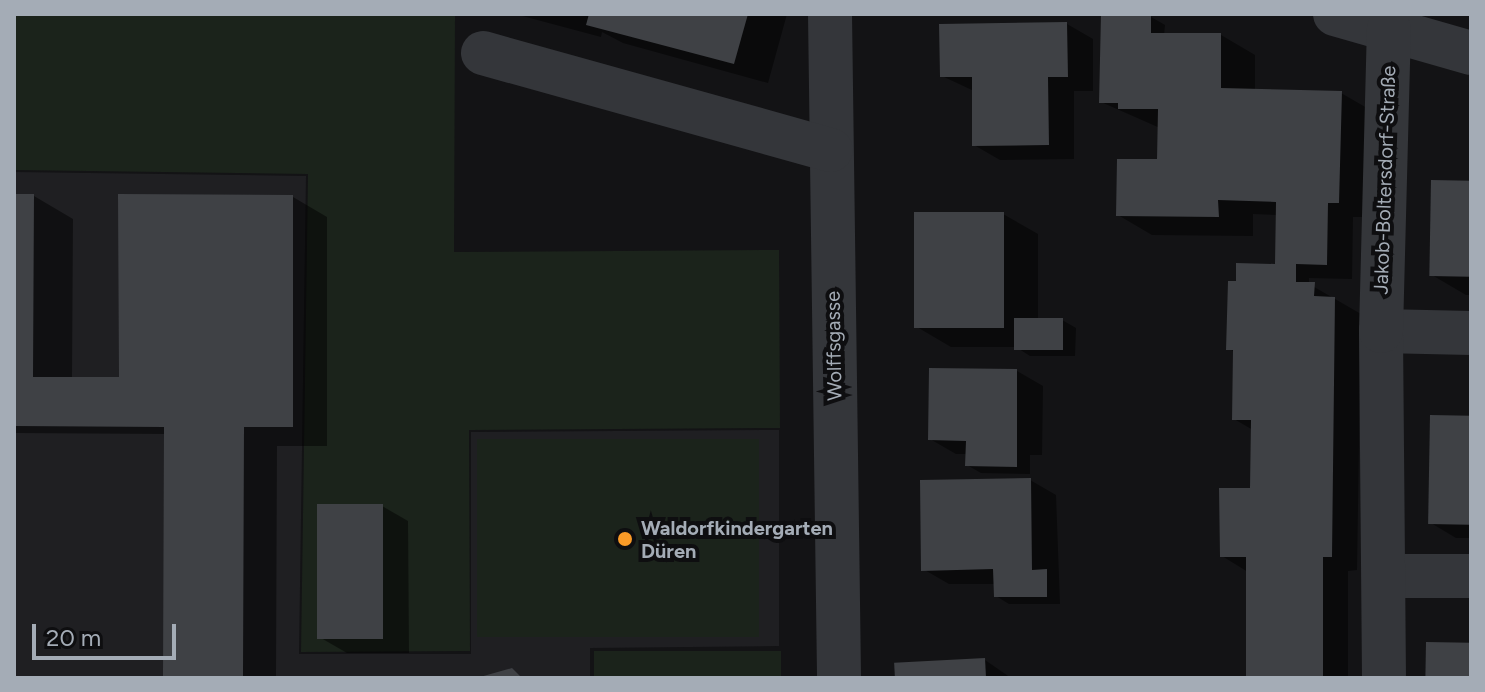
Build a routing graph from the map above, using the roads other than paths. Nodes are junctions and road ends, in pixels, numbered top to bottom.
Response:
1 (830, 14) edge
2 (1335, 14) edge
3 (1389, 29) junction
4 (483, 53) dead end
5 (1471, 53) edge
6 (831, 150) junction
7 (1381, 331) junction
8 (1471, 333) edge
9 (1384, 576) junction
10 (1471, 576) edge
11 (839, 678) edge
12 (1384, 678) edge

1 - 6 street, Wolffsgasse
2 - 3 street
3 - 5 street
3 - 7 street, Jakob-Boltersdorf-Straße
4 - 6 street
6 - 11 street, Wolffsgasse
7 - 8 street
7 - 9 street, Jakob-Boltersdorf-Straße
9 - 10 street
9 - 12 street, Jakob-Boltersdorf-Straße

